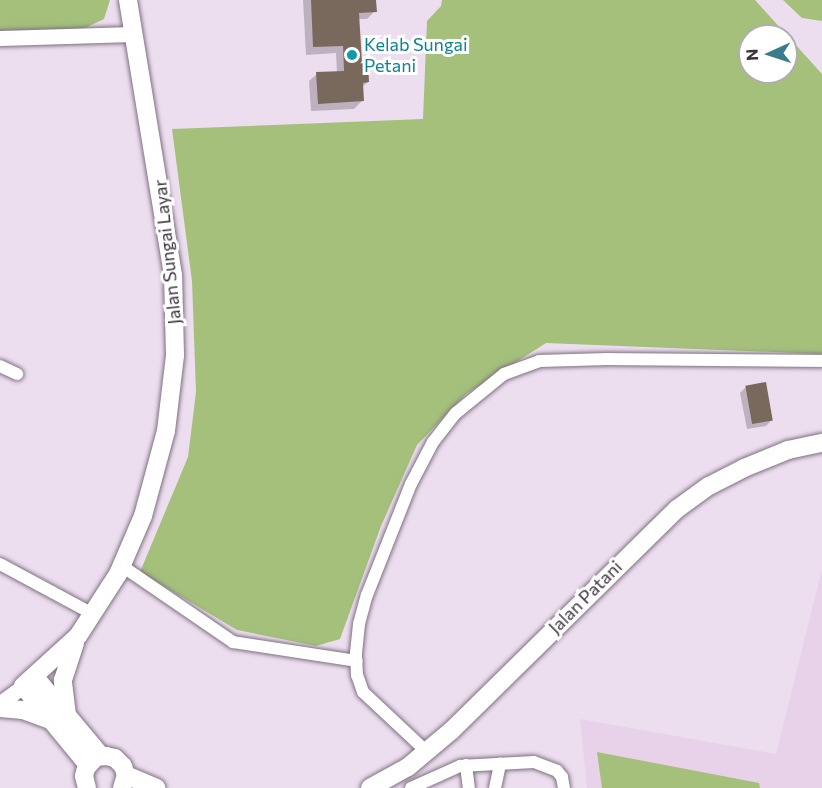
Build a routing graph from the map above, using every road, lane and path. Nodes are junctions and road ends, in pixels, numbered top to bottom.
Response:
1 (128, 0) edge
2 (134, 34) junction
3 (0, 38) edge
4 (822, 361) edge
5 (0, 366) edge
6 (17, 375) dead end
7 (822, 443) edge
8 (0, 564) edge
9 (122, 566) junction
10 (93, 614) junction
11 (78, 636) junction
12 (357, 661) junction
13 (29, 681) junction
14 (0, 703) edge
15 (0, 708) edge
16 (60, 718) junction
17 (427, 752) junction
18 (94, 760) junction
19 (500, 764) junction
20 (466, 765) junction
21 (124, 782) edge
22 (397, 783) edge
23 (87, 788) edge
24 (156, 788) edge
25 (370, 788) edge
26 (411, 788) edge
27 (469, 788) edge
28 (495, 788) edge
29 (564, 788) edge

1 - 2 main road, Jalan Sungai Layar
2 - 3 street
2 - 9 main road, Jalan Sungai Layar
4 - 12 street
5 - 6 street
7 - 17 main road, Jalan Patani
8 - 10 street
9 - 10 main road, Jalan Sungai Layar
9 - 12 street
10 - 11 main road, Jalan Sungai Layar
11 - 13 main road, Jalan Sungai Layar
11 - 16 main road
12 - 17 street
13 - 14 street, Jalan Sungai Layar
13 - 16 main road
15 - 16 main road
16 - 18 main road
17 - 22 main road, Jalan Patani
18 - 21 main road
18 - 23 main road
19 - 20 street
19 - 28 street
19 - 29 street
20 - 26 street
20 - 27 street
21 - 24 main road
22 - 25 main road, Jalan Patani

